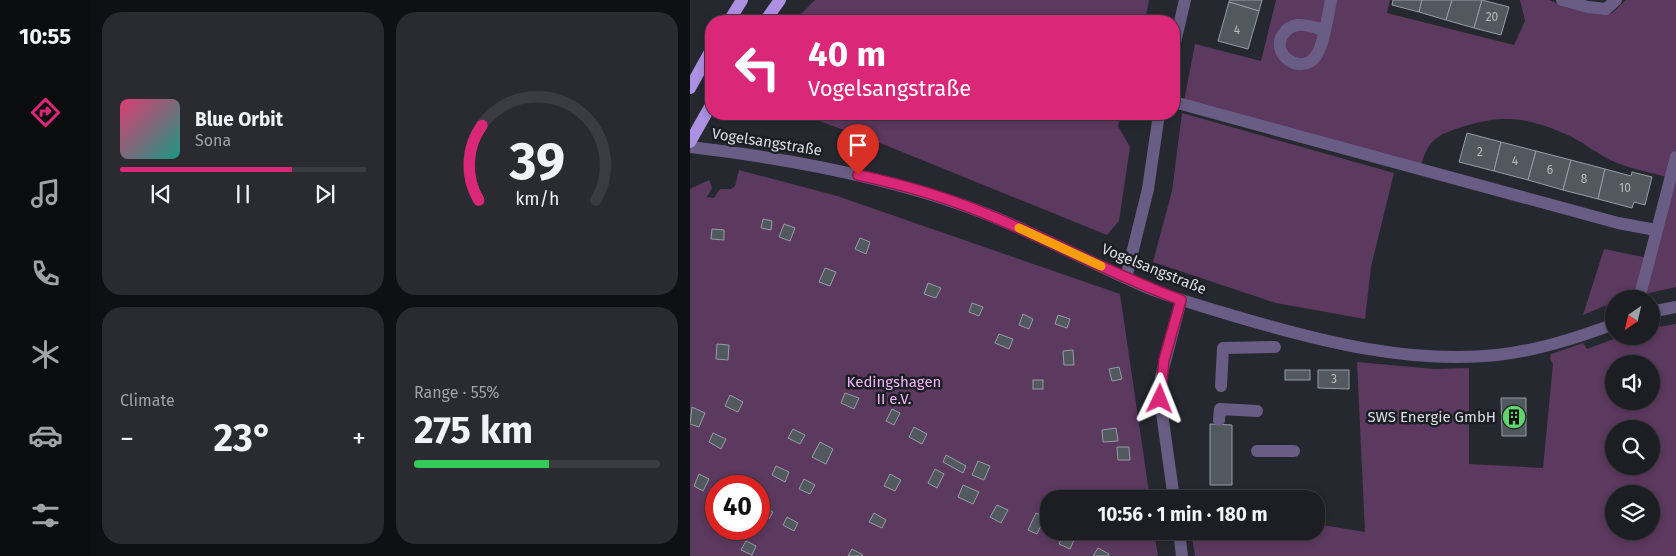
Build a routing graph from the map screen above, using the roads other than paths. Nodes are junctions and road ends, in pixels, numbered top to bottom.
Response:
1 (742, 0) edge
2 (780, 0) edge
3 (1185, 0) edge
4 (1331, 0) edge
5 (1562, 0) edge
6 (1616, 0) edge
7 (733, 15) edge
8 (769, 15) edge
9 (1180, 21) edge
10 (1324, 30) dead end
11 (705, 61) edge
12 (690, 88) edge
13 (1180, 104) edge
14 (705, 116) edge
15 (1158, 120) edge
16 (690, 142) edge
17 (690, 147) edge
18 (1676, 157) edge
19 (1656, 230) junction
20 (1126, 278) junction
21 (1642, 290) edge
22 (1181, 300) junction
23 (1676, 307) edge
24 (1660, 310) edge
25 (1605, 327) edge
26 (1278, 329) junction
27 (1221, 386) dead end
28 (1257, 411) dead end
29 (1219, 420) dead end
30 (1257, 451) dead end
31 (1294, 451) dead end
32 (1173, 490) edge
33 (1180, 540) edge
34 (1182, 556) edge

1 - 7 main road
2 - 8 main road
3 - 9 street
4 - 10 street
5 - 6 street
11 - 12 main road
13 - 19 street
14 - 16 main road
15 - 20 street
17 - 20 street, Vogelsangstraße
18 - 19 street
19 - 21 street
20 - 22 street, Vogelsangstraße
22 - 26 street, Vogelsangstraße
22 - 32 street
23 - 24 street
25 - 26 street, Vogelsangstraße
26 - 27 street
28 - 29 street
30 - 31 street
33 - 34 street

